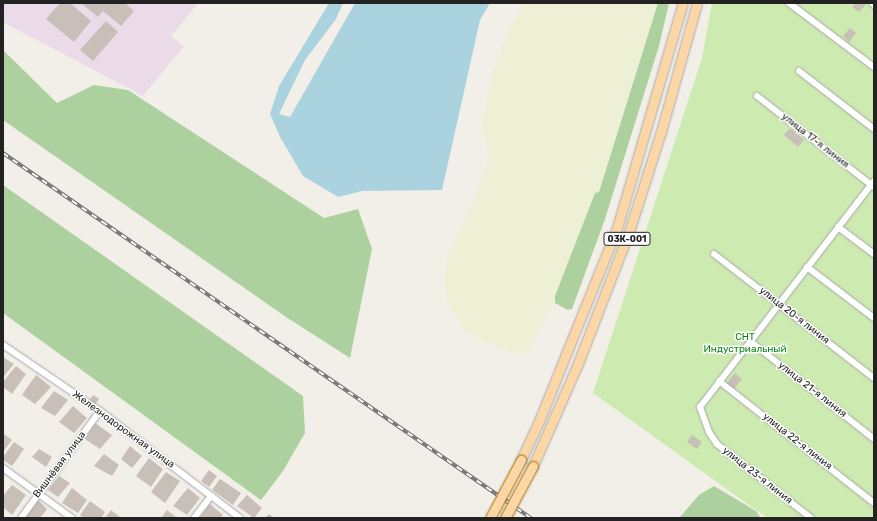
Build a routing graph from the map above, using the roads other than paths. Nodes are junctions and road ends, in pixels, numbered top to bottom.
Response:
1 (683, 3) edge
2 (697, 3) edge
3 (789, 3) edge
4 (874, 67) edge
5 (799, 71) dead end
6 (757, 96) dead end
7 (874, 129) edge
8 (873, 184) edge
9 (838, 227) junction
10 (714, 254) dead end
11 (874, 254) edge
12 (808, 266) junction
13 (779, 304) junction
14 (874, 318) edge
15 (750, 341) junction
16 (3, 345) edge
17 (874, 378) edge
18 (719, 381) junction
19 (100, 411) junction
20 (874, 439) edge
21 (3, 468) edge
22 (39, 494) junction
23 (211, 496) junction
24 (874, 503) edge
25 (21, 518) edge
26 (72, 518) edge
27 (194, 518) edge
28 (240, 518) edge
29 (490, 518) edge
30 (505, 518) edge
31 (811, 518) edge

1 - 29 main road, 03К-001, bridge
2 - 30 main road, 03К-001, bridge
3 - 4 street
5 - 7 street
6 - 8 street, улица 17-я линия
8 - 9 street
9 - 11 street
9 - 12 street
10 - 13 street, улица 20-я линия
12 - 13 street
12 - 14 street
13 - 15 street
13 - 17 street, улица 20-я линия
15 - 18 street
15 - 20 street, улица 21-я линия
16 - 19 street, Железнодорожная улица
18 - 24 street, улица 22-я линия
18 - 31 street, улица 23-я линия
19 - 22 street, Вишнёвая улица
19 - 23 street, Железнодорожная улица
21 - 22 street
22 - 25 street, Вишнёвая улица
22 - 26 street
23 - 27 street
23 - 28 street, Железнодорожная улица

